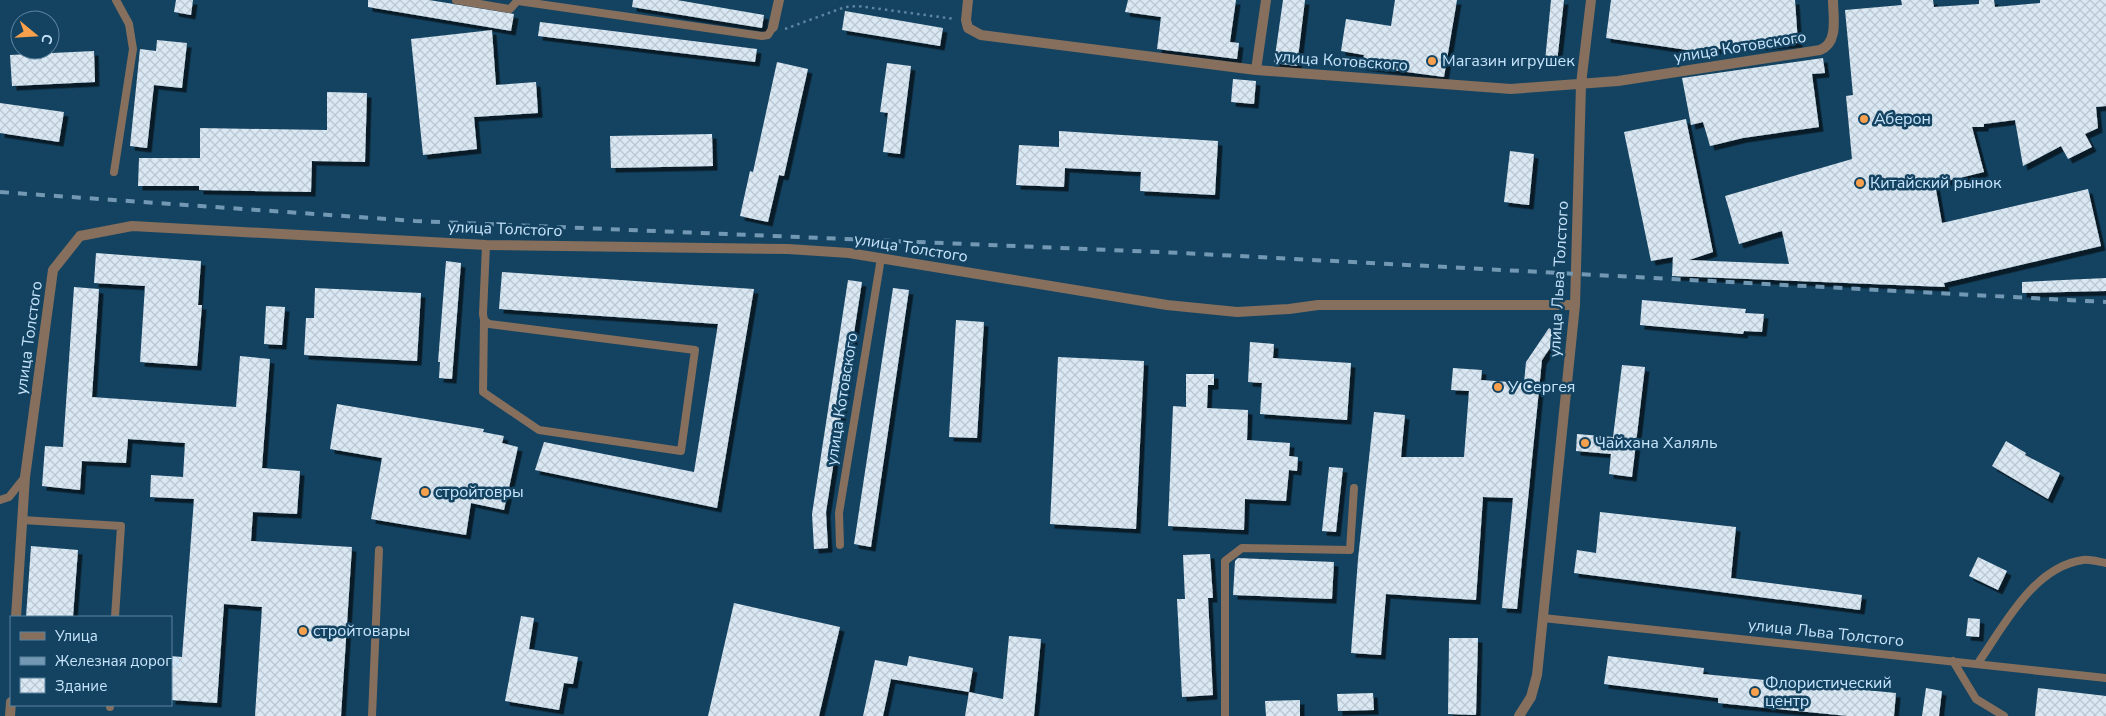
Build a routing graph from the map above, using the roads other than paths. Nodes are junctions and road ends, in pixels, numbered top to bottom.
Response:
1 (116, 0) edge
2 (456, 0) edge
3 (779, 0) edge
4 (968, 0) edge
5 (1266, 0) edge
6 (1591, 0) edge
7 (1833, 0) edge
8 (518, 1) edge
9 (773, 27) joint
10 (1256, 70) junction
11 (1581, 84) junction
12 (114, 172) dead end
13 (486, 245) junction
14 (881, 258) junction
15 (1576, 305) junction
16 (484, 320) junction
17 (25, 477) junction
18 (1354, 488) dead end
19 (0, 500) edge
20 (22, 520) junction
21 (840, 545) dead end
22 (379, 550) dead end
23 (2106, 563) edge
24 (16, 616) edge
25 (115, 616) edge
26 (1543, 618) junction
27 (1952, 661) junction
28 (1978, 664) junction
29 (2106, 678) edge
30 (372, 716) edge
31 (1224, 716) edge
32 (1518, 716) edge
33 (2004, 716) edge

1 - 12 lane
2 - 8 lane
3 - 9 street
4 - 10 street, улица Котовского
5 - 10 street
6 - 11 street, улица Льва Толстого
7 - 11 street, улица Котовского
8 - 9 lane
10 - 11 street, улица Котовского
11 - 15 street, улица Льва Толстого
13 - 14 street, улица Толстого
13 - 16 lane
13 - 17 street, улица Толстого
14 - 15 street, улица Толстого
14 - 21 lane, улица Котовского
15 - 26 street, улица Льва Толстого
16 - 16 lane
17 - 19 lane
17 - 20 street, улица Толстого
18 - 31 lane
20 - 24 street, улица Толстого
20 - 25 lane
22 - 30 lane
23 - 28 lane
26 - 27 lane, улица Льва Толстого
26 - 32 street, улица Льва Толстого
27 - 28 lane, улица Льва Толстого
27 - 33 lane
28 - 29 lane, улица Льва Толстого

